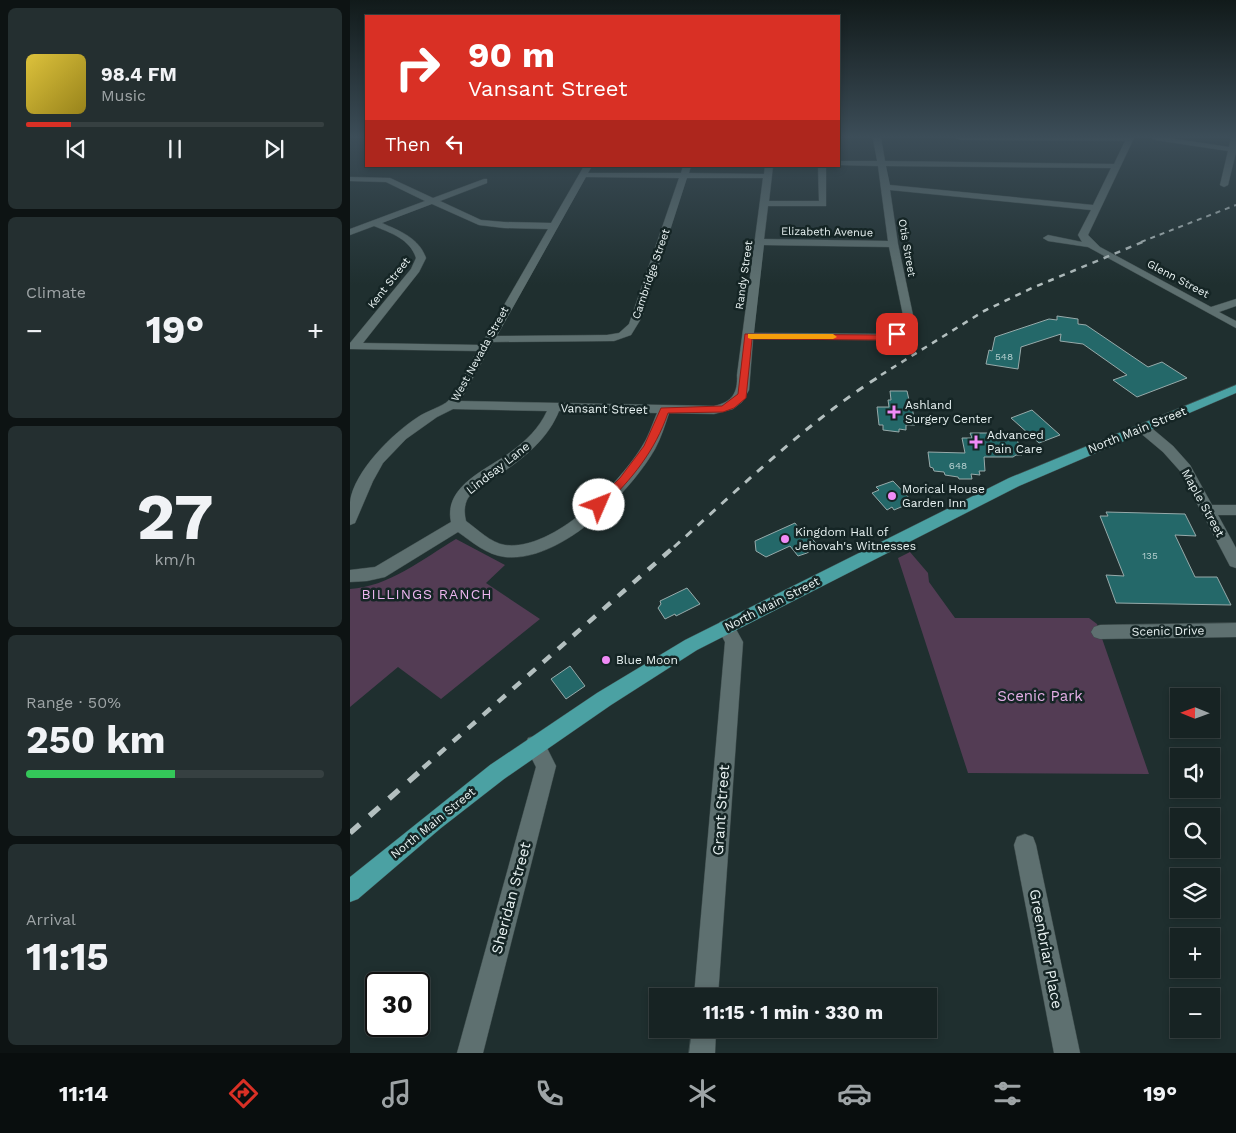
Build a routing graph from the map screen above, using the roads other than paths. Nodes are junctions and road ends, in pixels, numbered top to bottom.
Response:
1 (402, 187) edge
2 (468, 187) edge
3 (576, 187) edge
4 (681, 187) edge
5 (767, 187) edge
6 (823, 187) edge
7 (886, 187) edge
8 (887, 187) edge
9 (1105, 187) edge
10 (432, 201) junction
11 (765, 203) junction
12 (1095, 208) junction
13 (374, 223) junction
14 (554, 226) junction
15 (350, 232) edge
16 (1048, 238) dead end
17 (1087, 241) junction
18 (761, 242) junction
19 (893, 244) junction
20 (1236, 302) edge
21 (1211, 311) junction
22 (1236, 325) edge
23 (748, 336) junction
24 (486, 343) junction
25 (352, 346) edge
26 (745, 386) joint
27 (1236, 389) edge
28 (452, 406) junction
29 (554, 409) junction
30 (664, 410) junction
31 (1143, 428) junction
32 (1208, 510) junction
33 (1236, 510) edge
34 (350, 519) edge
35 (459, 524) junction
36 (1236, 562) edge
37 (350, 576) edge
38 (726, 627) junction
39 (1236, 630) edge
40 (1100, 632) dead end
41 (535, 745) junction
42 (1025, 845) dead end
43 (350, 891) edge
44 (707, 988) edge
45 (703, 1038) edge
46 (470, 1053) edge
47 (702, 1053) edge
48 (1067, 1053) edge

1 - 10 street
2 - 10 street
3 - 14 street, West Nevada Street
4 - 24 street, Cambridge Street
5 - 11 street, Randy Street
6 - 11 street
7 - 19 street, Otis Street
8 - 12 street
9 - 12 street
10 - 13 street
10 - 14 street
11 - 18 street, Randy Street
12 - 17 street
13 - 15 street
13 - 25 street, Kent Street
14 - 24 street, West Nevada Street
16 - 17 street
17 - 21 street, Glenn Street
18 - 19 street, Elizabeth Avenue
18 - 23 street, Randy Street
19 - 23 street, Otis Street
20 - 21 street
21 - 22 street, Glenn Street
23 - 26 street, Randy Street
24 - 25 street, Cambridge Street
24 - 28 street, West Nevada Street
26 - 30 street, Vansant Street
27 - 31 main road, North Main Street
28 - 29 street, Vansant Street
28 - 34 street, West Nevada Street
29 - 30 street, Vansant Street
29 - 35 street, Lindsay Lane
30 - 35 street
31 - 32 street, Maple Street
31 - 38 main road, North Main Street
32 - 33 street
32 - 36 street, Maple Street
35 - 37 street
38 - 41 main road, North Main Street
38 - 44 street, Grant Street
39 - 40 street, Scenic Drive
41 - 43 main road, North Main Street
41 - 46 street, Sheridan Street
42 - 48 street, Greenbriar Place
45 - 47 street

